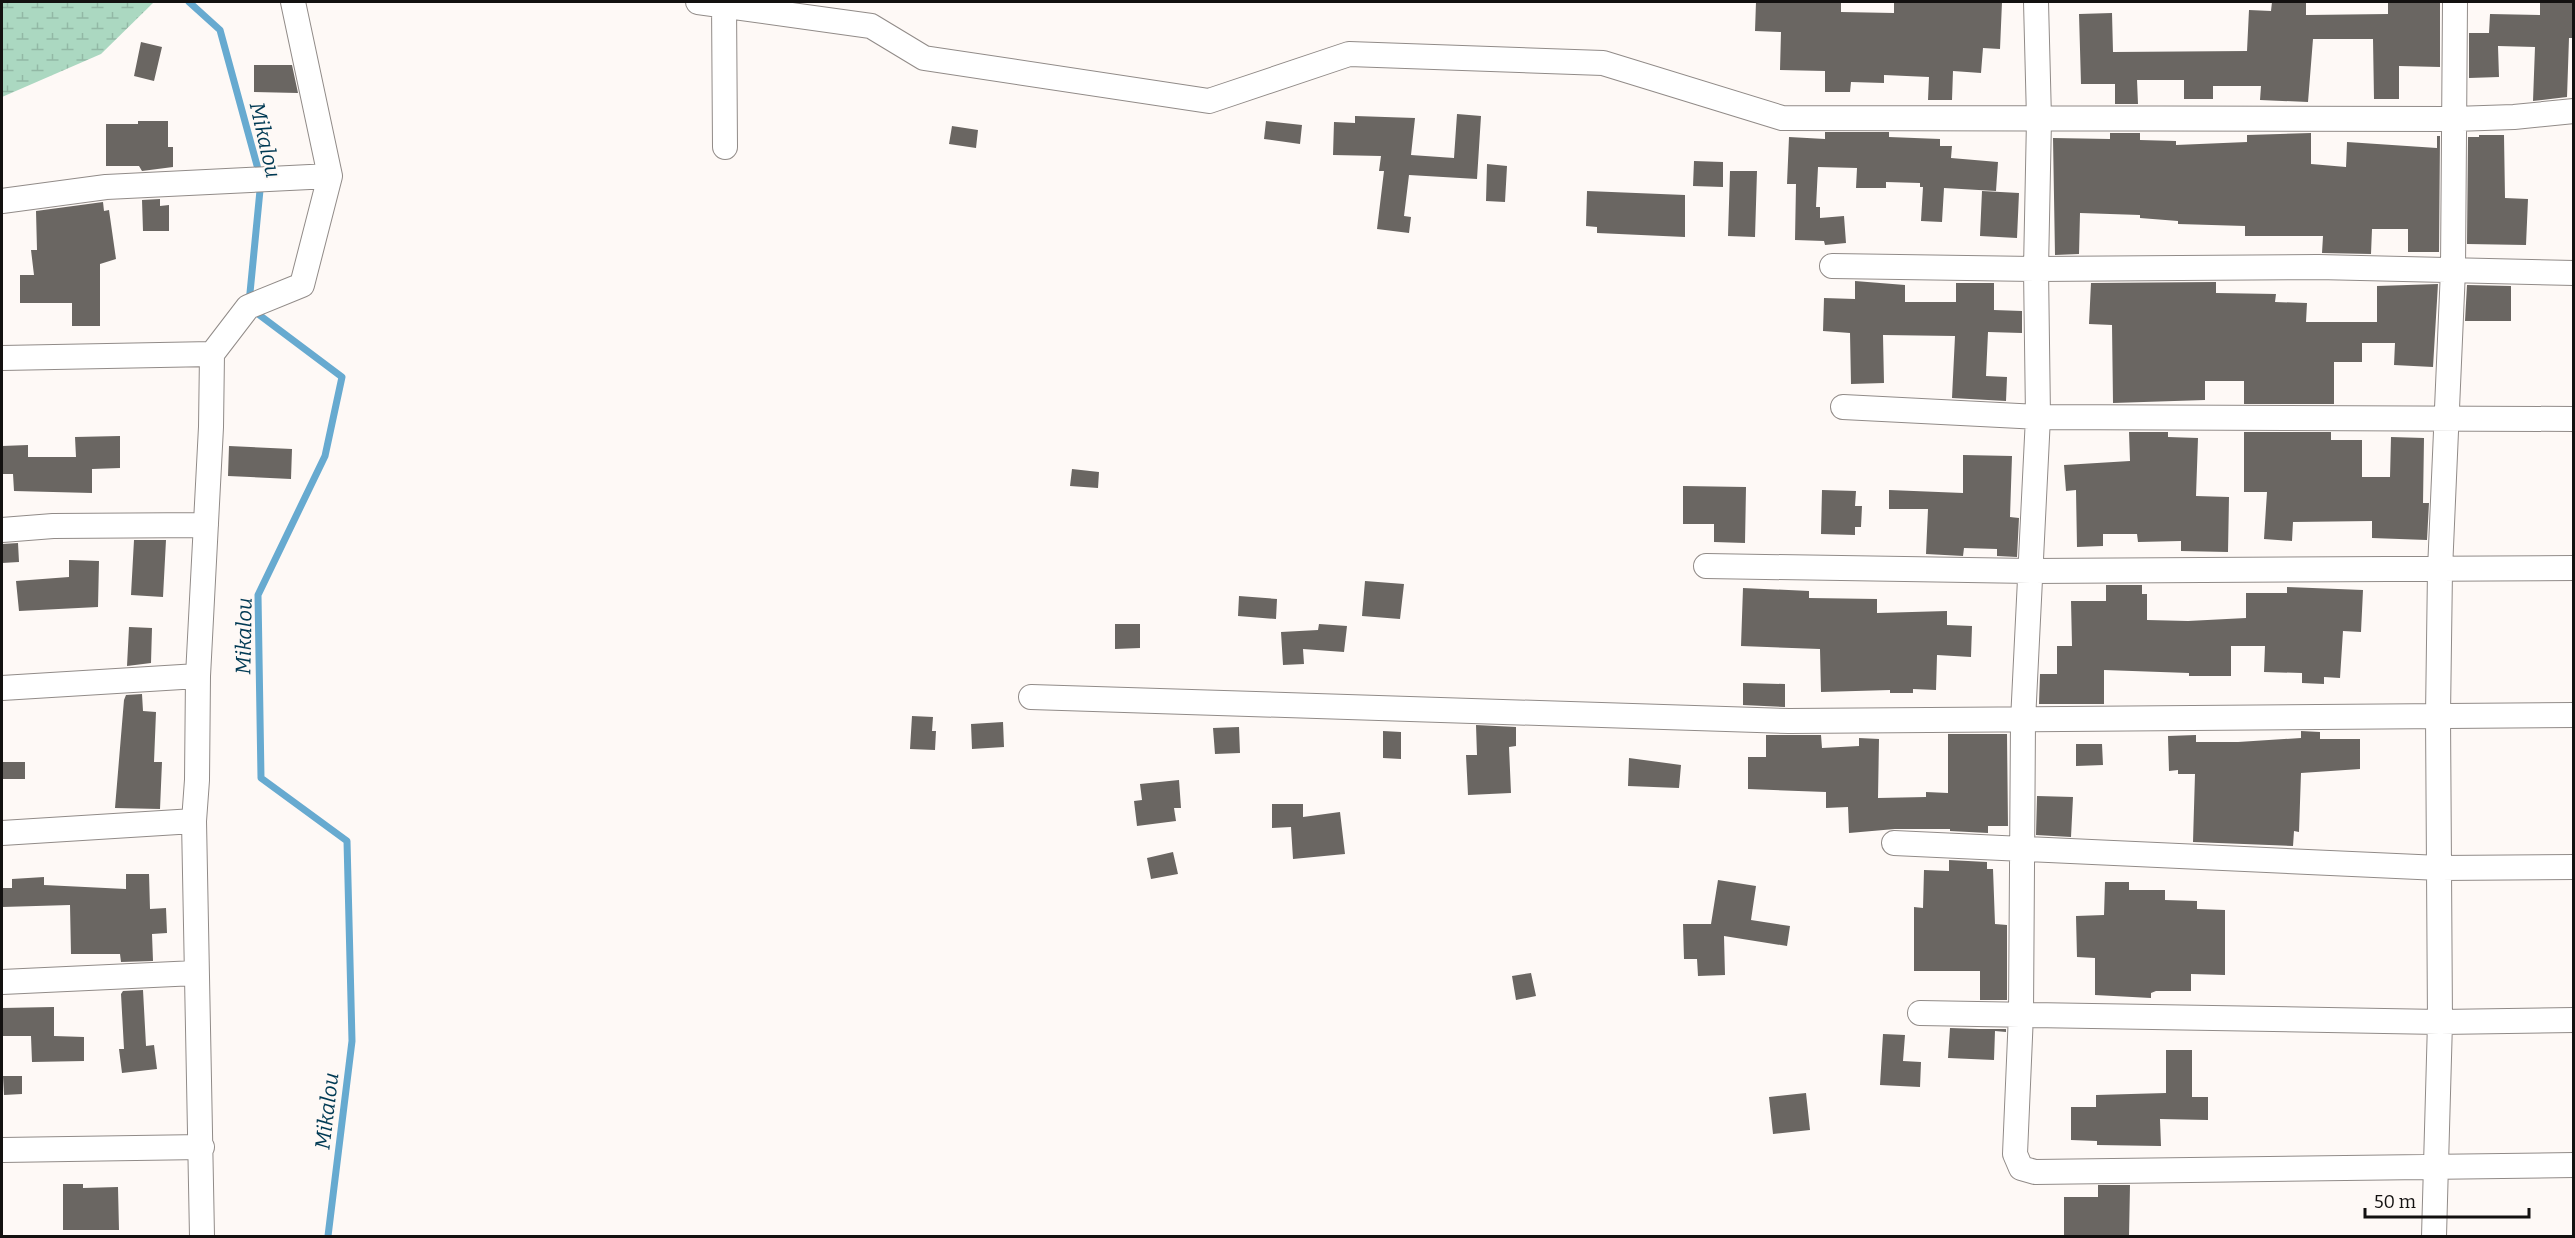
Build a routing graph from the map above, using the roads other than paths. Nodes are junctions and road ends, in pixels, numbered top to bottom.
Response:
1 (293, 2) edge
2 (698, 2) edge
3 (2036, 2) edge
4 (2455, 2) edge
5 (724, 4) edge
6 (2574, 111) edge
7 (2039, 119) junction
8 (2454, 119) junction
9 (725, 147) dead end
10 (330, 176) junction
11 (2, 201) edge
12 (1832, 266) dead end
13 (2036, 269) junction
14 (2453, 270) junction
15 (2574, 273) edge
16 (212, 354) junction
17 (2, 358) edge
18 (1844, 407) dead end
19 (2038, 417) junction
20 (2447, 419) junction
21 (2574, 419) edge
22 (206, 525) junction
23 (2, 530) edge
24 (1706, 566) dead end
25 (2574, 568) edge
26 (2440, 570) junction
27 (2031, 571) junction
28 (198, 676) junction
29 (2, 688) edge
30 (1031, 697) dead end
31 (2438, 715) junction
32 (2574, 715) edge
33 (2023, 721) junction
34 (194, 821) junction
35 (2, 833) edge
36 (1894, 843) dead end
37 (2021, 850) junction
38 (2574, 867) edge
39 (2440, 868) junction
40 (196, 973) junction
41 (2, 982) edge
42 (1920, 1014) dead end
43 (2021, 1014) junction
44 (2574, 1020) edge
45 (2440, 1022) junction
46 (202, 1147) junction
47 (2, 1149) edge
48 (2574, 1165) edge
49 (2434, 1166) junction
50 (202, 1236) edge
51 (2434, 1236) edge

1 - 10 street
2 - 5 street
3 - 7 street
4 - 8 street
5 - 7 street
5 - 9 street
6 - 8 street
7 - 8 street
7 - 13 street
8 - 14 street
10 - 11 street
10 - 16 street
12 - 13 street
13 - 14 street
13 - 19 street
14 - 15 street
14 - 20 street
16 - 17 street
16 - 22 street
18 - 19 street
19 - 20 street
19 - 27 street
20 - 21 street
20 - 26 street
22 - 23 street
22 - 28 street
24 - 27 street
25 - 26 street
26 - 27 street
26 - 31 street
27 - 33 street
28 - 29 street
28 - 34 street
30 - 33 street
31 - 32 street
31 - 33 street
31 - 39 street
33 - 37 street
34 - 35 street
34 - 40 street
36 - 37 street
37 - 39 street
37 - 43 street
38 - 39 street
39 - 45 street
40 - 41 street
40 - 46 street
42 - 43 street
43 - 45 street
43 - 49 street
44 - 45 street
45 - 49 street
46 - 47 street
46 - 50 street
48 - 49 street
49 - 51 street

